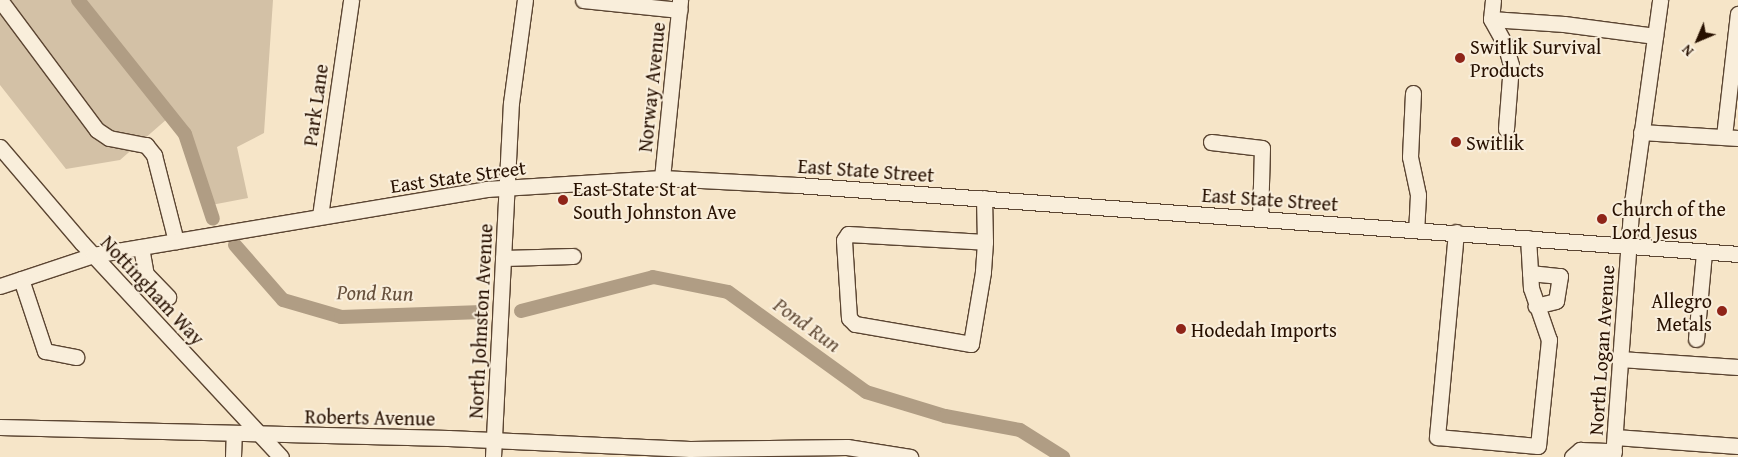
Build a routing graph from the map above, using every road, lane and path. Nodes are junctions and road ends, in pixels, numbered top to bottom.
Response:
1 (0, 0) edge
2 (351, 0) edge
3 (525, 0) edge
4 (583, 0) edge
5 (1493, 0) edge
6 (1660, 0) edge
7 (680, 5) edge
8 (1738, 14) edge
9 (1491, 18) junction
10 (1654, 36) junction
11 (1413, 93) dead end
12 (1506, 130) dead end
13 (1641, 132) junction
14 (1731, 137) edge
15 (1211, 142) dead end
16 (0, 146) edge
17 (662, 178) junction
18 (505, 187) junction
19 (984, 198) junction
20 (320, 216) junction
21 (1260, 218) junction
22 (1416, 229) junction
23 (1456, 232) junction
24 (1528, 238) junction
25 (176, 241) junction
26 (985, 242) junction
27 (1628, 246) junction
28 (141, 247) junction
29 (1704, 252) junction
30 (1738, 254) edge
31 (93, 255) junction
32 (573, 256) dead end
33 (503, 258) junction
34 (1530, 273) junction
35 (21, 279) junction
36 (0, 286) edge
37 (168, 296) dead end
38 (1536, 306) junction
39 (1696, 339) dead end
40 (76, 357) dead end
41 (1620, 359) junction
42 (1738, 367) edge
43 (0, 427) edge
44 (234, 434) junction
45 (260, 435) junction
46 (494, 440) junction
47 (1738, 446) edge
48 (1614, 448) edge
49 (847, 452) edge
50 (691, 453) edge
51 (233, 457) edge
52 (281, 457) edge
53 (493, 457) edge
54 (910, 457) edge
55 (1572, 457) edge

1 - 25 street
2 - 20 street, Park Lane
3 - 18 street, North Johnston Avenue
4 - 7 street
5 - 9 street
6 - 10 street, North Logan Avenue
7 - 17 street, Norway Avenue
8 - 14 street
9 - 10 street
9 - 12 street
10 - 13 street, North Logan Avenue
11 - 22 street
13 - 14 street
13 - 27 street, North Logan Avenue
15 - 21 street
16 - 31 street, Nottingham Way
17 - 18 street, East State Street
17 - 19 street, East State Street
18 - 20 street, East State Street
18 - 33 street, North Johnston Avenue
19 - 21 street, East State Street
19 - 26 street
20 - 25 street, East State Street
21 - 22 street, East State Street
22 - 23 street, East State Street
23 - 24 street, East State Street
23 - 38 street
24 - 27 street, East State Street
24 - 34 street
25 - 28 street, East State Street
26 - 26 street
27 - 29 street, East State Street
27 - 41 street, North Logan Avenue
28 - 31 street, East State Street
28 - 37 street
29 - 30 street, East State Street
29 - 39 street
31 - 35 street, East State Street
31 - 45 street, Nottingham Way
32 - 33 street
33 - 46 street, North Johnston Avenue
34 - 38 street
34 - 38 street
35 - 36 street, East State Street
35 - 40 street
41 - 42 street
41 - 48 street, North Logan Avenue
43 - 44 street, Roberts Avenue
44 - 45 street, Roberts Avenue
44 - 51 street
45 - 46 street, Roberts Avenue
45 - 52 street, Nottingham Way
46 - 50 street, Roberts Avenue
46 - 53 street, North Johnston Avenue
47 - 48 street
48 - 55 street
49 - 50 street, Roberts Avenue
49 - 54 street, Roberts Avenue

